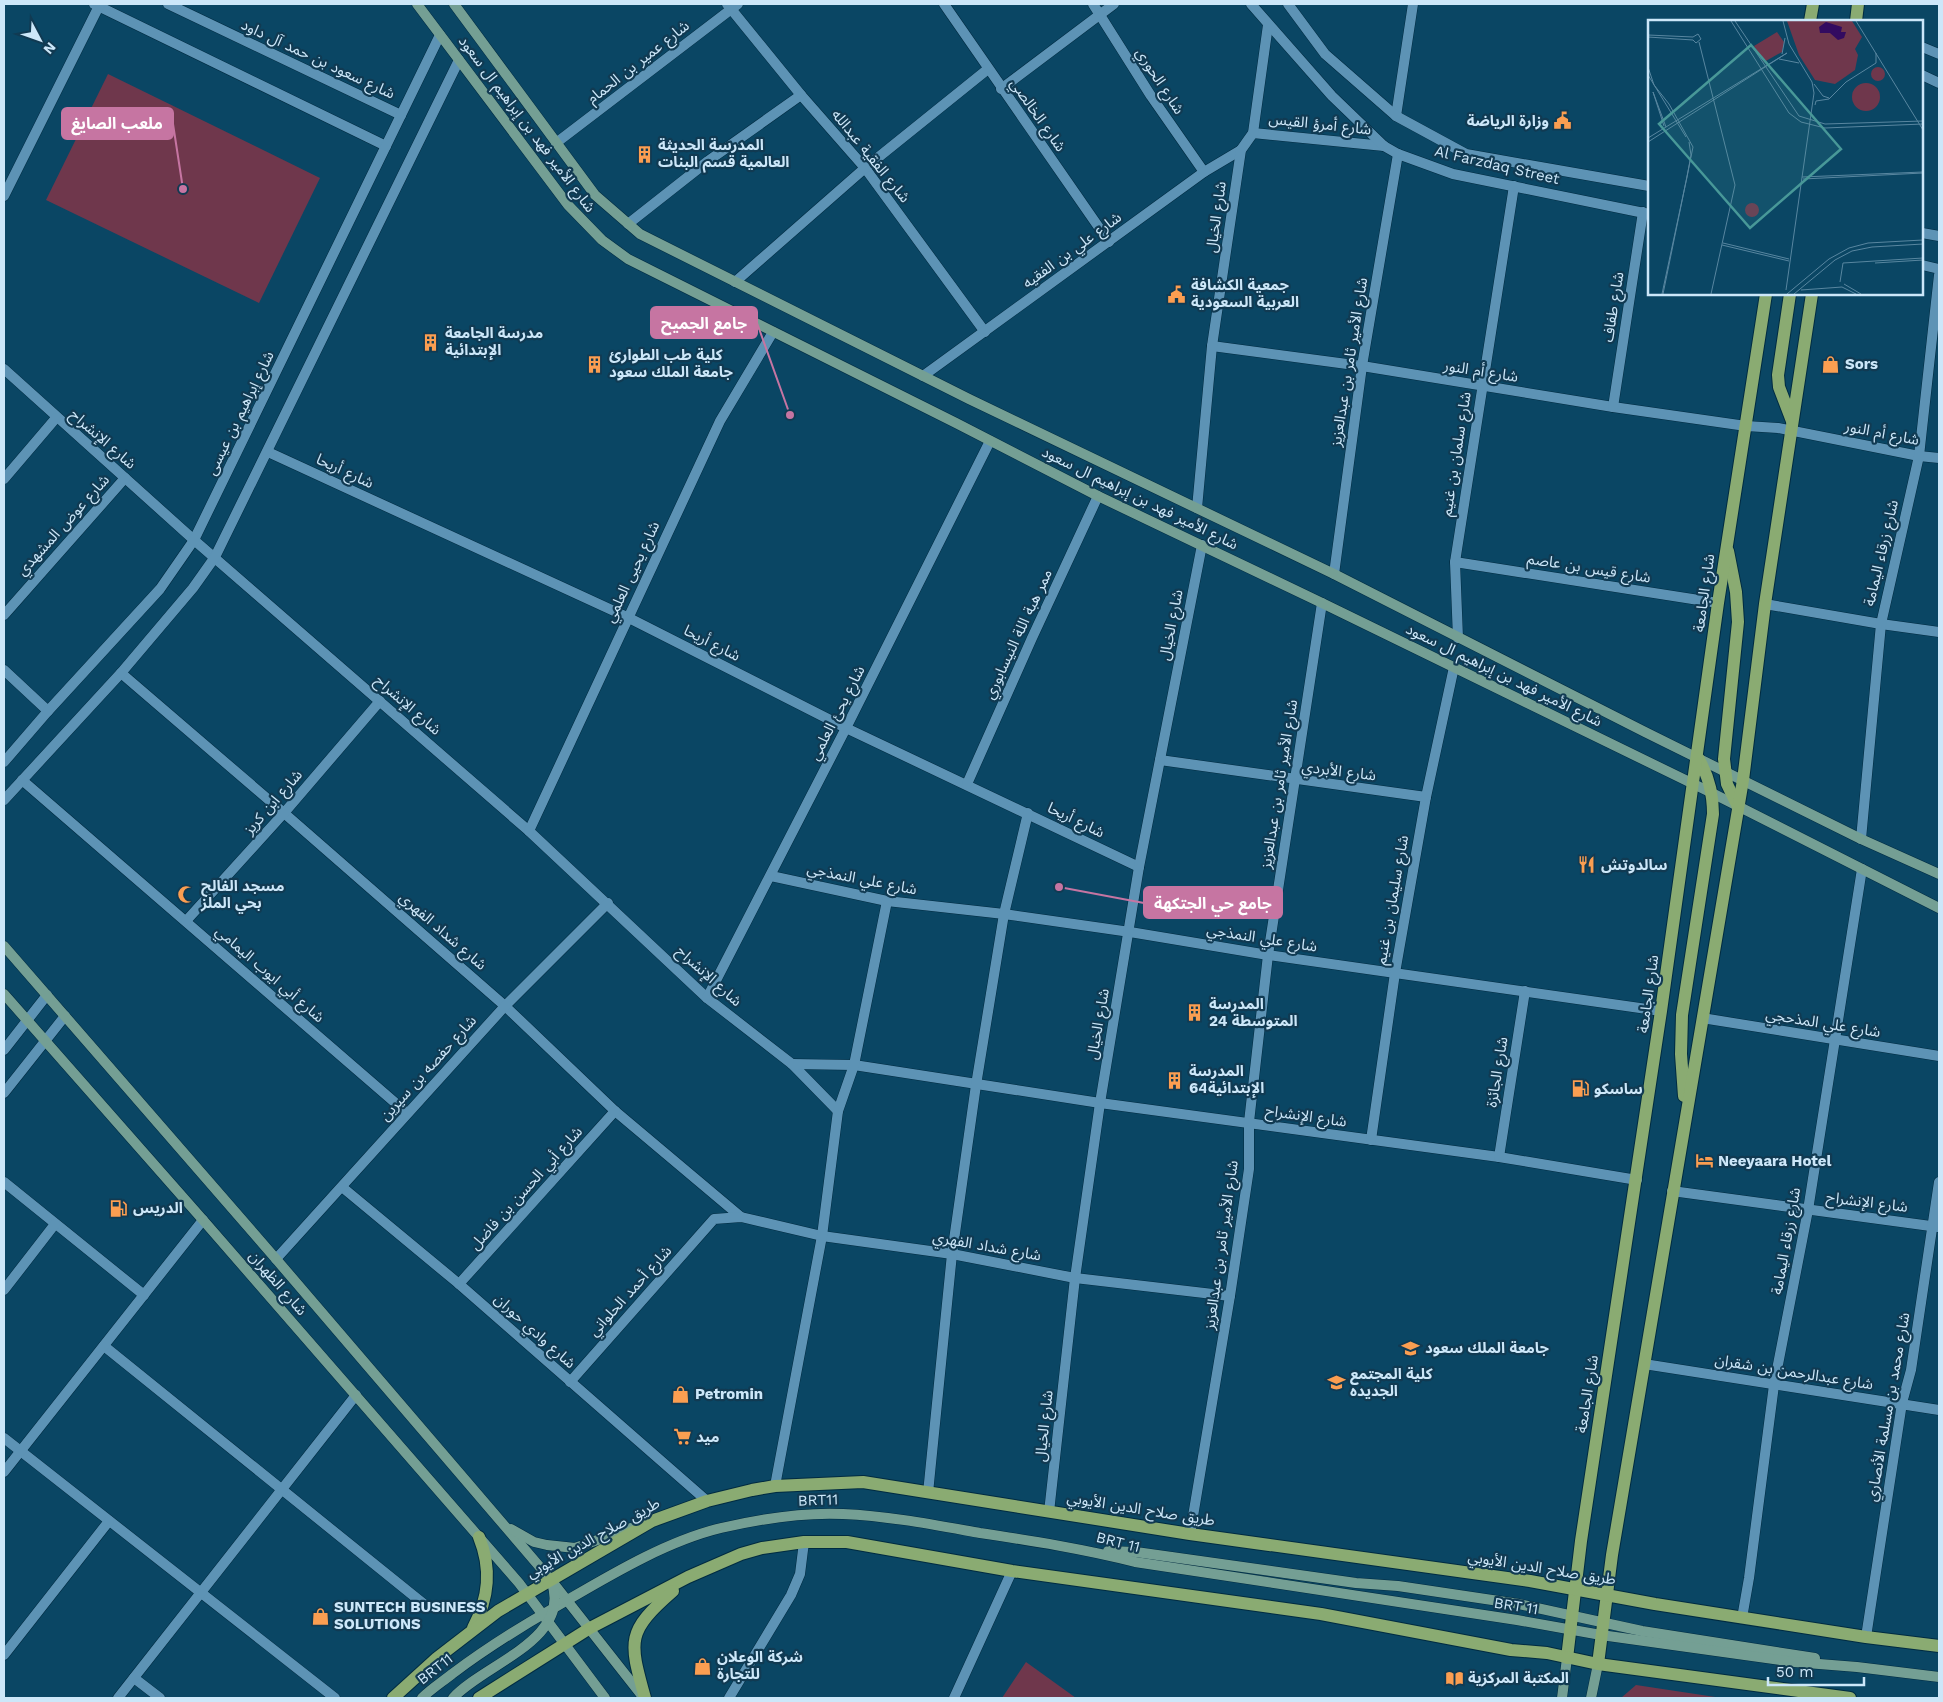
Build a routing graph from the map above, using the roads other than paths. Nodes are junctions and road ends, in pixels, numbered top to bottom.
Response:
1 (168, 4) edge
2 (417, 4) edge
3 (454, 4) edge
4 (944, 4) edge
5 (1093, 4) edge
6 (1114, 4) edge
7 (1251, 4) edge
8 (1288, 4) edge
9 (1413, 4) edge
10 (1813, 4) edge
11 (1858, 4) edge
12 (97, 5) edge
13 (732, 5) edge
14 (1101, 14) junction
15 (1810, 20) edge
16 (1857, 20) edge
17 (1268, 25) junction
18 (440, 35) junction
19 (1923, 47) edge
20 (1939, 54) edge
21 (459, 60) junction
22 (988, 69) junction
23 (1923, 75) edge
24 (1939, 83) edge
25 (1001, 89) junction
26 (801, 95) junction
27 (401, 115) junction
28 (1396, 116) junction
29 (1252, 133) junction
30 (556, 143) junction
31 (386, 146) junction
32 (1384, 146) junction
33 (1241, 150) junction
34 (1398, 154) junction
35 (865, 168) junction
36 (1204, 172) junction
37 (1514, 186) junction
38 (1648, 186) edge
39 (4, 196) edge
40 (1646, 213) edge
41 (628, 224) junction
42 (1923, 233) edge
43 (1939, 234) edge
44 (1109, 242) junction
45 (1923, 265) edge
46 (1939, 269) edge
47 (1939, 276) edge
48 (735, 282) junction
49 (1766, 295) edge
50 (1790, 295) edge
51 (1812, 295) edge
52 (773, 332) junction
53 (984, 332) junction
54 (1212, 346) junction
55 (1362, 366) junction
56 (4, 369) edge
57 (923, 376) junction
58 (1482, 387) junction
59 (1612, 407) junction
60 (56, 418) junction
61 (1746, 426) junction
62 (1791, 426) junction
63 (990, 441) junction
64 (268, 452) junction
65 (1919, 456) junction
66 (1939, 458) edge
67 (125, 478) junction
68 (4, 479) edge
69 (1098, 496) junction
70 (1198, 508) junction
71 (194, 540) junction
72 (1202, 545) junction
73 (1727, 546) junction
74 (215, 557) junction
75 (1455, 562) junction
76 (1334, 574) junction
77 (1322, 603) junction
78 (1718, 603) junction
79 (1764, 604) junction
80 (4, 615) edge
81 (627, 617) junction
82 (1881, 624) junction
83 (1939, 632) edge
84 (1458, 638) junction
85 (1454, 668) junction
86 (4, 670) edge
87 (121, 673) junction
88 (380, 700) junction
89 (48, 711) junction
90 (846, 728) junction
91 (1698, 758) junction
92 (1160, 760) junction
93 (4, 762) edge
94 (1725, 771) junction
95 (22, 780) junction
96 (1294, 780) junction
97 (1743, 780) junction
98 (967, 784) junction
99 (1694, 784) junction
100 (1712, 794) junction
101 (1426, 797) junction
102 (4, 800) edge
103 (1738, 807) junction
104 (284, 813) junction
105 (1028, 814) junction
106 (529, 831) junction
107 (1861, 839) junction
108 (1139, 868) junction
109 (1862, 869) junction
110 (1939, 874) edge
111 (771, 876) junction
112 (887, 901) junction
113 (608, 903) junction
114 (1939, 908) edge
115 (1004, 914) junction
116 (186, 921) junction
117 (1130, 932) junction
118 (4, 946) edge
119 (1268, 955) junction
120 (1395, 973) junction
121 (1525, 991) junction
122 (4, 994) edge
123 (47, 995) junction
124 (707, 998) junction
125 (505, 1006) junction
126 (1662, 1012) junction
127 (65, 1016) junction
128 (1702, 1018) junction
129 (27, 1021) junction
130 (1835, 1040) junction
131 (45, 1041) junction
132 (4, 1050) edge
133 (1939, 1056) edge
134 (792, 1064) junction
135 (854, 1065) junction
136 (976, 1085) junction
137 (4, 1093) edge
138 (1100, 1103) junction
139 (616, 1111) junction
140 (838, 1111) junction
141 (1686, 1111) junction
142 (408, 1113) junction
143 (1249, 1122) junction
144 (1371, 1140) junction
145 (1499, 1157) junction
146 (1637, 1180) junction
147 (4, 1182) edge
148 (1939, 1182) edge
149 (342, 1187) junction
150 (1672, 1190) junction
151 (1808, 1210) junction
152 (741, 1217) junction
153 (714, 1219) joint
154 (203, 1220) junction
155 (55, 1224) junction
156 (1936, 1226) edge
157 (822, 1236) junction
158 (952, 1254) junction
159 (276, 1259) junction
160 (1075, 1278) junction
161 (459, 1284) junction
162 (4, 1290) edge
163 (144, 1295) junction
164 (1230, 1296) junction
165 (104, 1346) junction
166 (1644, 1364) junction
167 (570, 1382) junction
168 (1774, 1385) junction
169 (356, 1395) junction
170 (1902, 1403) junction
171 (1939, 1410) edge
172 (4, 1438) edge
173 (20, 1451) junction
174 (4, 1472) edge
175 (775, 1486) junction
176 (282, 1490) junction
177 (928, 1493) junction
178 (708, 1501) junction
179 (1049, 1512) junction
180 (109, 1521) junction
181 (652, 1521) junction
182 (504, 1524) junction
183 (1190, 1534) junction
184 (479, 1537) junction
185 (804, 1542) junction
186 (1085, 1550) junction
187 (1012, 1571) junction
188 (688, 1577) junction
189 (551, 1580) junction
190 (1575, 1590) junction
191 (201, 1593) junction
192 (527, 1593) junction
193 (1606, 1594) junction
194 (568, 1600) junction
195 (425, 1605) dead end
196 (554, 1607) junction
197 (1572, 1615) junction
198 (1742, 1618) junction
199 (546, 1619) junction
200 (590, 1628) junction
201 (1602, 1629) junction
202 (1570, 1630) junction
203 (471, 1631) junction
204 (1866, 1637) junction
205 (564, 1645) junction
206 (1939, 1646) edge
207 (4, 1655) edge
208 (1567, 1658) junction
209 (1598, 1664) junction
210 (1939, 1677) edge
211 (134, 1678) junction
212 (118, 1698) edge
213 (160, 1698) edge
214 (335, 1698) edge
215 (393, 1698) edge
216 (422, 1698) edge
217 (453, 1698) edge
218 (479, 1698) edge
219 (605, 1698) edge
220 (644, 1698) edge
221 (728, 1698) edge
222 (954, 1698) edge
223 (1562, 1698) edge
224 (1591, 1698) edge
225 (1850, 1698) edge

1 - 27 street, شارع سعود بن حمد آل داود
2 - 18 main road, شارع الأمير فهد بن إبراهيم ال سعود
3 - 30 main road, شارع الأمير فهد بن إبراهيم ال سعود
4 - 22 street, شارع الخالصي
5 - 14 street, شارع الحوري
6 - 14 street
7 - 17 street, Al Farzdaq Street
8 - 28 street, Al Farzdaq Street
9 - 28 street
10 - 15 main road
11 - 16 main road
12 - 31 street
12 - 39 street
13 - 26 street, شارع الفقية عبدالله
13 - 30 street, شارع عمير بن الحمام
14 - 25 street
14 - 36 street, شارع الحوري
17 - 29 street, شارع الخيال
17 - 32 street, Al Farzdaq Street
18 - 21 main road, شارع الأمير فهد بن إبراهيم ال سعود
18 - 27 street, شارع إبراهيم بن عيسى
19 - 20 street
21 - 52 main road, شارع الأمير فهد بن إبراهيم ال سعود
21 - 64 street
22 - 25 street, شارع الخالصي
22 - 35 street
23 - 24 street
25 - 44 street, شارع الخالصي
26 - 35 street, شارع الفقية عبدالله
26 - 41 street
27 - 31 street, شارع إبراهيم بن عيسى
28 - 38 street, Al Farzdaq Street
29 - 32 street, شارع أمرؤ القيس
29 - 33 street, شارع الخيال
30 - 41 main road, شارع الأمير فهد بن إبراهيم ال سعود
31 - 71 street, شارع إبراهيم بن عيسى
32 - 34 street, Al Farzdaq Street
33 - 36 street, شارع علي بن الفقيه
33 - 54 street, شارع الخيال
34 - 37 street, Al Farzdaq Street
34 - 55 street, شارع الأمير ثامر بن عبدالعزيز
35 - 48 street
35 - 53 street, شارع الفقية عبدالله
36 - 44 street, شارع علي بن الفقيه
37 - 40 street, Al Farzdaq Street
37 - 58 street, شارع سلمان بن غنيم
40 - 59 street, شارع طفاف
41 - 48 main road, شارع الأمير فهد بن إبراهيم ال سعود
42 - 43 street
44 - 53 street, شارع علي بن الفقيه
45 - 46 street
47 - 65 street, شارع زرقاء اليمامة
48 - 57 main road, شارع الأمير فهد بن إبراهيم ال سعود
49 - 61 main road, شارع الجامعة
50 - 62 main road
51 - 62 main road
52 - 63 main road, شارع الأمير فهد بن إبراهيم ال سعود
52 - 81 street, شارع يحيى العلمي
53 - 57 street, شارع علي بن الفقيه
54 - 55 street, شارع أم النور
54 - 70 street, شارع الخيال
55 - 58 street, شارع أم النور
55 - 76 street, شارع الأمير ثامر بن عبدالعزيز
56 - 60 street, شارع الإنشراح
57 - 70 main road, شارع الأمير فهد بن إبراهيم ال سعود
58 - 59 street, شارع أم النور
58 - 75 street, شارع سلمان بن غنيم
59 - 61 street, شارع أم النور
60 - 67 street, شارع الإنشراح
60 - 68 street
61 - 62 street, شارع أم النور
61 - 73 main road, شارع الجامعة
62 - 65 street, شارع أم النور
62 - 79 main road
63 - 69 main road, شارع الأمير فهد بن إبراهيم ال سعود
63 - 90 street, شارع يحئ العلمي
64 - 74 street
64 - 81 street, شارع أريحا
65 - 66 street, شارع أم النور
65 - 82 street, شارع زرقاء اليمامة
67 - 71 street, شارع الإنشراح
67 - 80 street, شارع عوض المشهدي
69 - 72 main road, شارع الأمير فهد بن إبراهيم ال سعود
69 - 98 street, ممر هبة اللة النيسابوري
70 - 76 main road, شارع الأمير فهد بن إبراهيم ال سعود
71 - 74 street, شارع الإنشراح
71 - 89 street, شارع إبراهيم بن عيسى
72 - 77 main road, شارع الأمير فهد بن إبراهيم ال سعود
72 - 92 street, شارع الخيال
73 - 78 main road, شارع الجامعة
73 - 94 main road
74 - 87 street
74 - 88 street, شارع الإنشراح
75 - 78 street, شارع قيس بن عاصم
75 - 84 street, شارع سلمان بن غنيم
76 - 84 main road, شارع الأمير فهد بن إبراهيم ال سعود
77 - 85 main road, شارع الأمير فهد بن إبراهيم ال سعود
77 - 96 street, شارع الأمير ثامر بن عبدالعزيز
78 - 91 main road, شارع الجامعة
79 - 82 street
79 - 97 main road
81 - 90 street, شارع أريحا
81 - 106 street, شارع يحيى العلمي
82 - 83 street
82 - 107 street, شارع زرقاء اليمامة
84 - 91 main road, شارع الأمير فهد بن إبراهيم ال سعود
85 - 99 main road, شارع الأمير فهد بن إبراهيم ال سعود
85 - 101 street, شارع سليمان بن غنيم
86 - 89 street
87 - 95 street
87 - 104 street, شارع شداد الفهري
88 - 104 street, شارع ابن كريز
88 - 106 street, شارع الإنشراح
89 - 93 street, شارع إبراهيم بن عيسى
90 - 98 street, شارع أريحا
90 - 111 street, شارع يحئ العلمي
91 - 94 main road, شارع الأمير فهد بن إبراهيم ال سعود
91 - 99 main road, شارع الجامعة
91 - 100 main road
92 - 96 street, شارع الأبردي
92 - 108 street, شارع الخيال
94 - 97 main road, شارع الأمير فهد بن إبراهيم ال سعود
94 - 103 main road
95 - 102 street
95 - 116 street, شارع أبي ايوب اليمامي
96 - 101 street, شارع الأبردي
96 - 119 street, شارع الأمير ثامر بن عبدالعزيز
97 - 103 main road
97 - 107 main road, شارع الأمير فهد بن إبراهيم ال سعود
98 - 105 street, شارع أريحا
99 - 100 main road, شارع الأمير فهد بن إبراهيم ال سعود
99 - 126 main road, شارع الجامعة
100 - 103 main road, شارع الأمير فهد بن إبراهيم ال سعود
100 - 141 main road
101 - 120 street, شارع سليمان بن غنيم
103 - 109 main road, شارع الأمير فهد بن إبراهيم ال سعود
103 - 128 main road
104 - 116 street, شارع ابن كريز
104 - 125 street, شارع شداد الفهري
105 - 108 street, شارع أريحا
105 - 115 street
106 - 113 street, شارع الإنشراح
107 - 110 main road, شارع الأمير فهد بن إبراهيم ال سعود
108 - 117 street, شارع الخيال
109 - 114 main road, شارع الأمير فهد بن إبراهيم ال سعود
109 - 130 street, شارع زرقاء اليمامة
111 - 112 street, شارع علي النمذجي
111 - 124 street, شارع يحئ العلمي
112 - 115 street, شارع علي النمذجي
112 - 135 street
113 - 124 street, شارع الإنشراح
113 - 125 street, شارع حفصه بن سيرين
115 - 117 street, شارع علي النمذجي
115 - 136 street
116 - 142 street, شارع أبي ايوب اليمامي
117 - 119 street, شارع علي النمذجي
117 - 138 street, شارع الخيال
118 - 123 main road, شارع الظهران
119 - 120 street, شارع علي النمذجي
119 - 143 street, شارع الأمير ثامر بن عبدالعزيز
120 - 121 street, شارع علي النمذجي
120 - 144 street, شارع سليمان بن غنيم
121 - 126 street, شارع علي النمذجي
121 - 145 street, شارع الجائزة
122 - 129 main road, شارع الظهران
123 - 127 main road, شارع الظهران
123 - 129 street
124 - 134 street, شارع الإنشراح
125 - 139 street, شارع شداد الفهري
125 - 142 street, شارع حفصه بن سيرين
126 - 146 main road, شارع الجامعة
127 - 131 street
127 - 159 main road, شارع الظهران
128 - 130 street, شارع علي المذحجي
128 - 141 main road
129 - 131 main road, شارع الظهران
129 - 132 street
130 - 133 street, شارع علي المذحجي
130 - 151 street, شارع زرقاء اليمامة
131 - 137 street
131 - 154 main road, شارع الظهران
134 - 135 street, شارع الإنشراح
134 - 140 street, شارع الإنشراح
135 - 136 street, شارع الإنشراح
135 - 140 street
136 - 138 street, شارع الإنشراح
136 - 158 street
138 - 143 street, شارع الإنشراح
138 - 160 street, شارع الخيال
139 - 152 street, شارع شداد الفهري
139 - 161 street, شارع أبي الحسن بن فاضل
140 - 157 street
141 - 150 main road
142 - 149 street, شارع حفصه بن سيرين
143 - 144 street, شارع الإنشراح
143 - 164 street, شارع الأمير ثامر بن عبدالعزيز
144 - 145 street, شارع الإنشراح
145 - 146 street, شارع الإنشراح
146 - 190 main road, شارع الجامعة
147 - 155 street
148 - 156 street, شارع محمد بن مسلمة الأنصاري
149 - 159 street, شارع حفصه بن سيرين
149 - 161 street, شارع وادي حوران
150 - 151 street, شارع الإنشراح
150 - 166 main road
151 - 156 street, شارع الإنشراح
151 - 168 street, شارع زرقاء اليمامة
152 - 153 street, شارع شداد الفهري
152 - 157 street, شارع شداد الفهري
153 - 167 street, شارع أحمد الحلواني
154 - 163 street
154 - 169 main road, شارع الظهران
155 - 162 street
155 - 163 street
156 - 170 street, شارع محمد بن مسلمة الأنصاري
157 - 158 street, شارع شداد الفهري
157 - 175 street
158 - 160 street, شارع شداد الفهري
158 - 177 street
159 - 182 main road, شارع الظهران
160 - 164 street, شارع شداد الفهري
160 - 179 street, شارع الخيال
161 - 167 street, شارع وادي حوران
163 - 165 street
164 - 183 street, شارع الأمير ثامر بن عبدالعزيز
165 - 173 street
165 - 176 street
166 - 168 street, شارع عبدالرحمن بن شقران
166 - 193 main road
167 - 178 street, شارع وادي حوران
168 - 170 street, شارع عبدالرحمن بن شقران
168 - 198 street, شارع زرقاء اليمامة
169 - 176 street
169 - 184 main road, شارع الظهران
170 - 171 street, شارع عبدالرحمن بن شقران
170 - 204 street, شارع محمد بن مسلمة الأنصاري
172 - 173 street
173 - 174 street
173 - 180 street
175 - 177 main road, طريق صلاح الدين الأيوبي
175 - 178 main road, طريق صلاح الدين الأيوبي
176 - 191 street
176 - 195 street
177 - 179 main road, طريق صلاح الدين الأيوبي
178 - 181 main road, طريق صلاح الدين الأيوبي
179 - 183 main road, طريق صلاح الدين الأيوبي
180 - 191 street
180 - 207 street
181 - 182 main road
181 - 189 main road, طريق صلاح الدين الأيوبي
182 - 189 main road, شارع الظهران
183 - 190 main road, طريق صلاح الدين الأيوبي
184 - 192 main road, شارع الظهران
184 - 203 main road
185 - 187 main road
185 - 188 main road
185 - 221 street
186 - 194 main road, BRT11
186 - 197 main road, BRT 11
186 - 202 main road, BRT 11
187 - 208 main road
187 - 222 street
188 - 200 main road
188 - 220 main road
189 - 192 main road, طريق صلاح الدين الأيوبي
189 - 194 main road, شارع الظهران
189 - 196 main road
190 - 193 main road, طريق صلاح الدين الأيوبي
190 - 197 main road, شارع الجامعة
191 - 211 street
191 - 214 street
192 - 199 main road, شارع الظهران
192 - 203 main road, طريق صلاح الدين الأيوبي
193 - 198 main road, طريق صلاح الدين الأيوبي
193 - 201 main road
194 - 196 main road
194 - 200 main road, شارع الظهران
196 - 199 main road
197 - 201 main road, BRT 11
197 - 202 main road, شارع الجامعة
198 - 204 main road, طريق صلاح الدين الأيوبي
199 - 205 main road, شارع الظهران
199 - 216 main road, BRT11
199 - 217 main road
200 - 205 main road
200 - 220 main road, شارع الظهران
201 - 202 main road, BRT 11
201 - 209 main road
201 - 210 main road, BRT 11
202 - 208 main road, شارع الجامعة
203 - 215 main road, طريق صلاح الدين الأيوبي
204 - 206 main road, طريق صلاح الدين الأيوبي
205 - 218 main road
205 - 219 main road, شارع الظهران
208 - 209 main road
208 - 223 main road, شارع الجامعة
209 - 224 main road
209 - 225 main road
211 - 212 street
211 - 213 street

